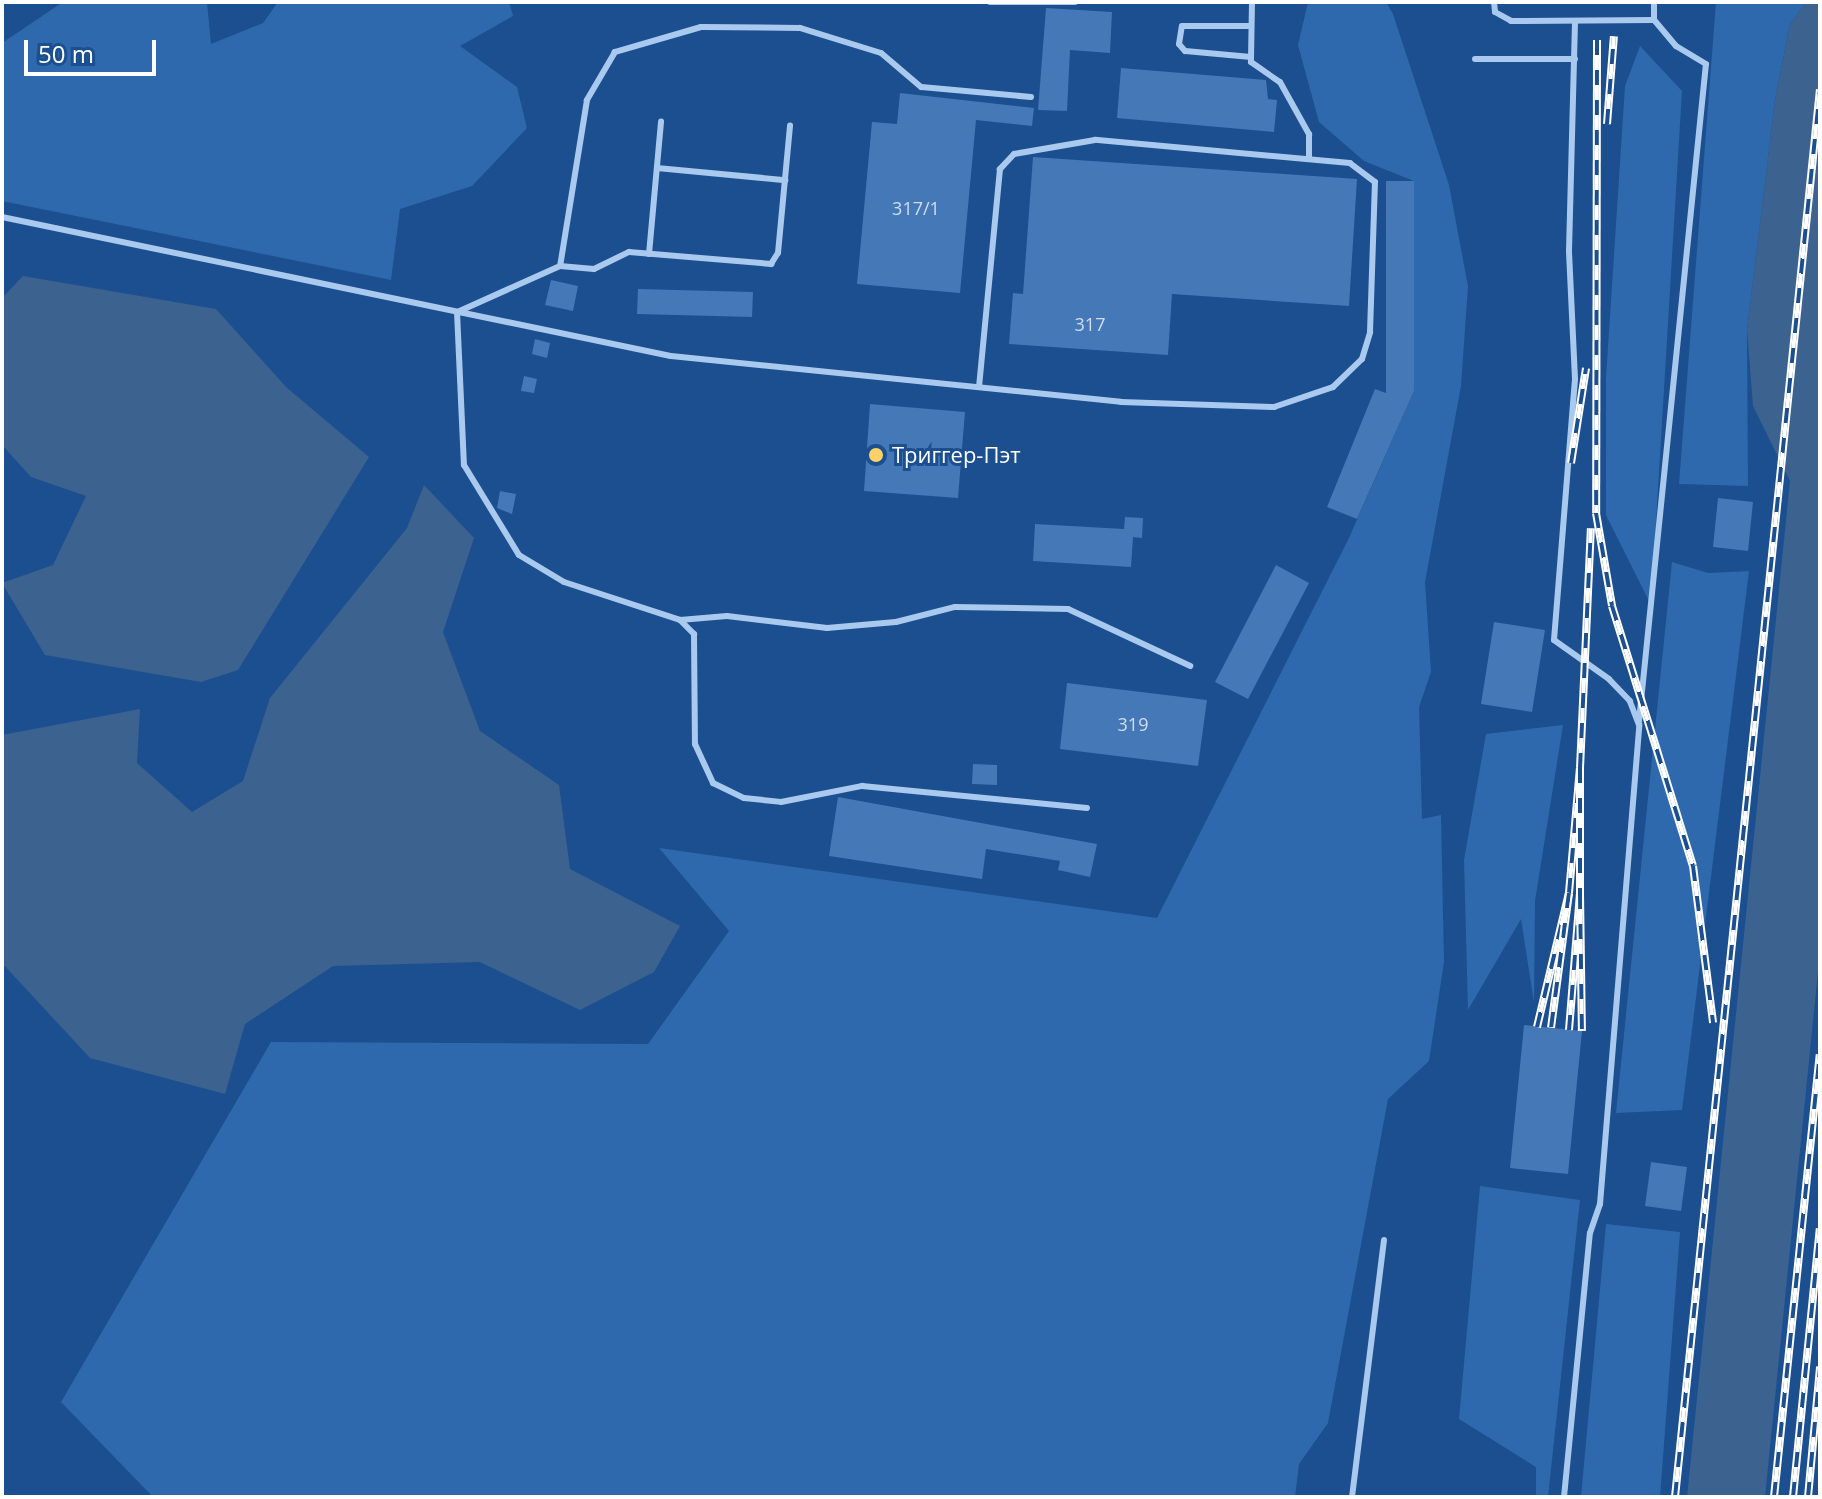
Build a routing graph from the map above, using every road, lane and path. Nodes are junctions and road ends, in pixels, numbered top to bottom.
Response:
1 (990, 2) edge
2 (1075, 2) edge
3 (1252, 2) edge
4 (1494, 2) edge
5 (1654, 2) edge
6 (1654, 20) junction
7 (1575, 21) junction
8 (1251, 26) junction
9 (1251, 57) junction
10 (1475, 59) dead end
11 (1575, 59) junction
12 (1031, 97) dead end
13 (661, 122) dead end
14 (790, 126) dead end
15 (1309, 159) junction
16 (657, 168) junction
17 (785, 180) junction
18 (2, 217) edge
19 (649, 254) junction
20 (560, 266) junction
21 (457, 312) junction
22 (979, 387) junction
23 (680, 620) junction
24 (1190, 666) dead end
25 (1639, 725) junction
26 (1087, 808) dead end
27 (1384, 1240) dead end
28 (1352, 1497) edge
29 (1564, 1497) edge

1 - 2 lane
3 - 8 lane
4 - 7 lane
5 - 6 lane
6 - 7 lane
6 - 25 lane
7 - 11 lane
8 - 9 lane
8 - 9 lane
9 - 15 lane
10 - 11 lane
11 - 25 lane
12 - 20 lane
13 - 16 lane
14 - 17 lane
15 - 22 lane
15 - 22 lane
16 - 17 lane
16 - 19 lane
17 - 19 lane
18 - 21 lane
19 - 20 lane
20 - 21 lane
21 - 22 lane
21 - 23 lane
23 - 24 lane
23 - 26 lane
25 - 29 lane
27 - 28 lane

